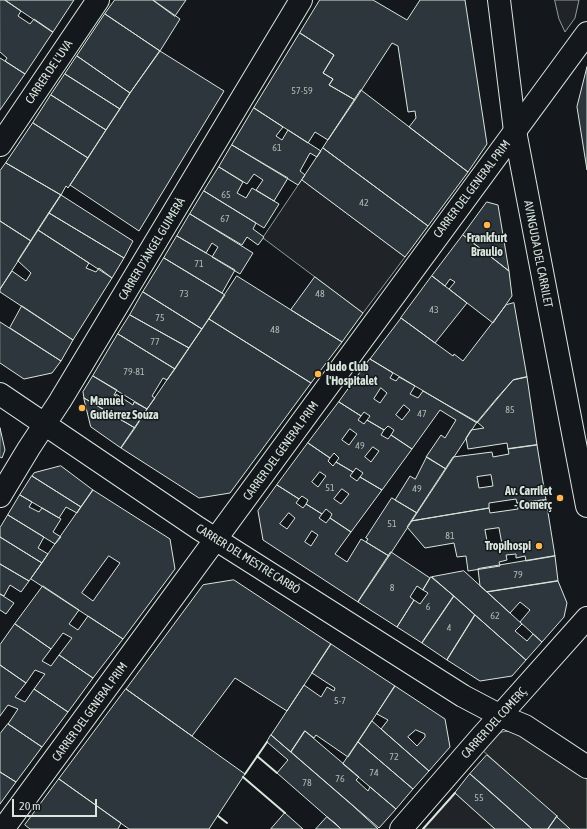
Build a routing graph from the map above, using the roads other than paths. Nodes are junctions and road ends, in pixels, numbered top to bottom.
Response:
1 (98, 0) edge
2 (301, 0) edge
3 (499, 0) edge
4 (587, 33) edge
5 (515, 131) junction
6 (0, 145) edge
7 (0, 394) edge
8 (45, 424) junction
9 (0, 496) edge
10 (587, 506) edge
11 (217, 539) junction
12 (587, 618) edge
13 (501, 716) junction
14 (587, 767) edge
15 (3, 829) edge
16 (401, 829) edge

1 - 6 street, CARRER DE L'UVA
2 - 8 street, CARRER D'ÀNGEL GUIMERÀ
3 - 5 street, AVINGUDA DEL CARRILET
4 - 5 street, CARRER DEL GENERAL PRIM
5 - 10 street, AVINGUDA DEL CARRILET
5 - 11 street, CARRER DEL GENERAL PRIM
7 - 8 street, CARRER DEL MESTRE CARBÓ
8 - 9 street, CARRER D'ÀNGEL GUIMERÀ
8 - 11 street, CARRER DEL MESTRE CARBÓ
11 - 13 street, CARRER DEL MESTRE CARBÓ
11 - 15 street, CARRER DEL GENERAL PRIM
12 - 13 street, CARRER DEL COMERÇ
13 - 14 street, CARRER DEL MESTRE CARBÓ
13 - 16 street, CARRER DEL COMERÇ

